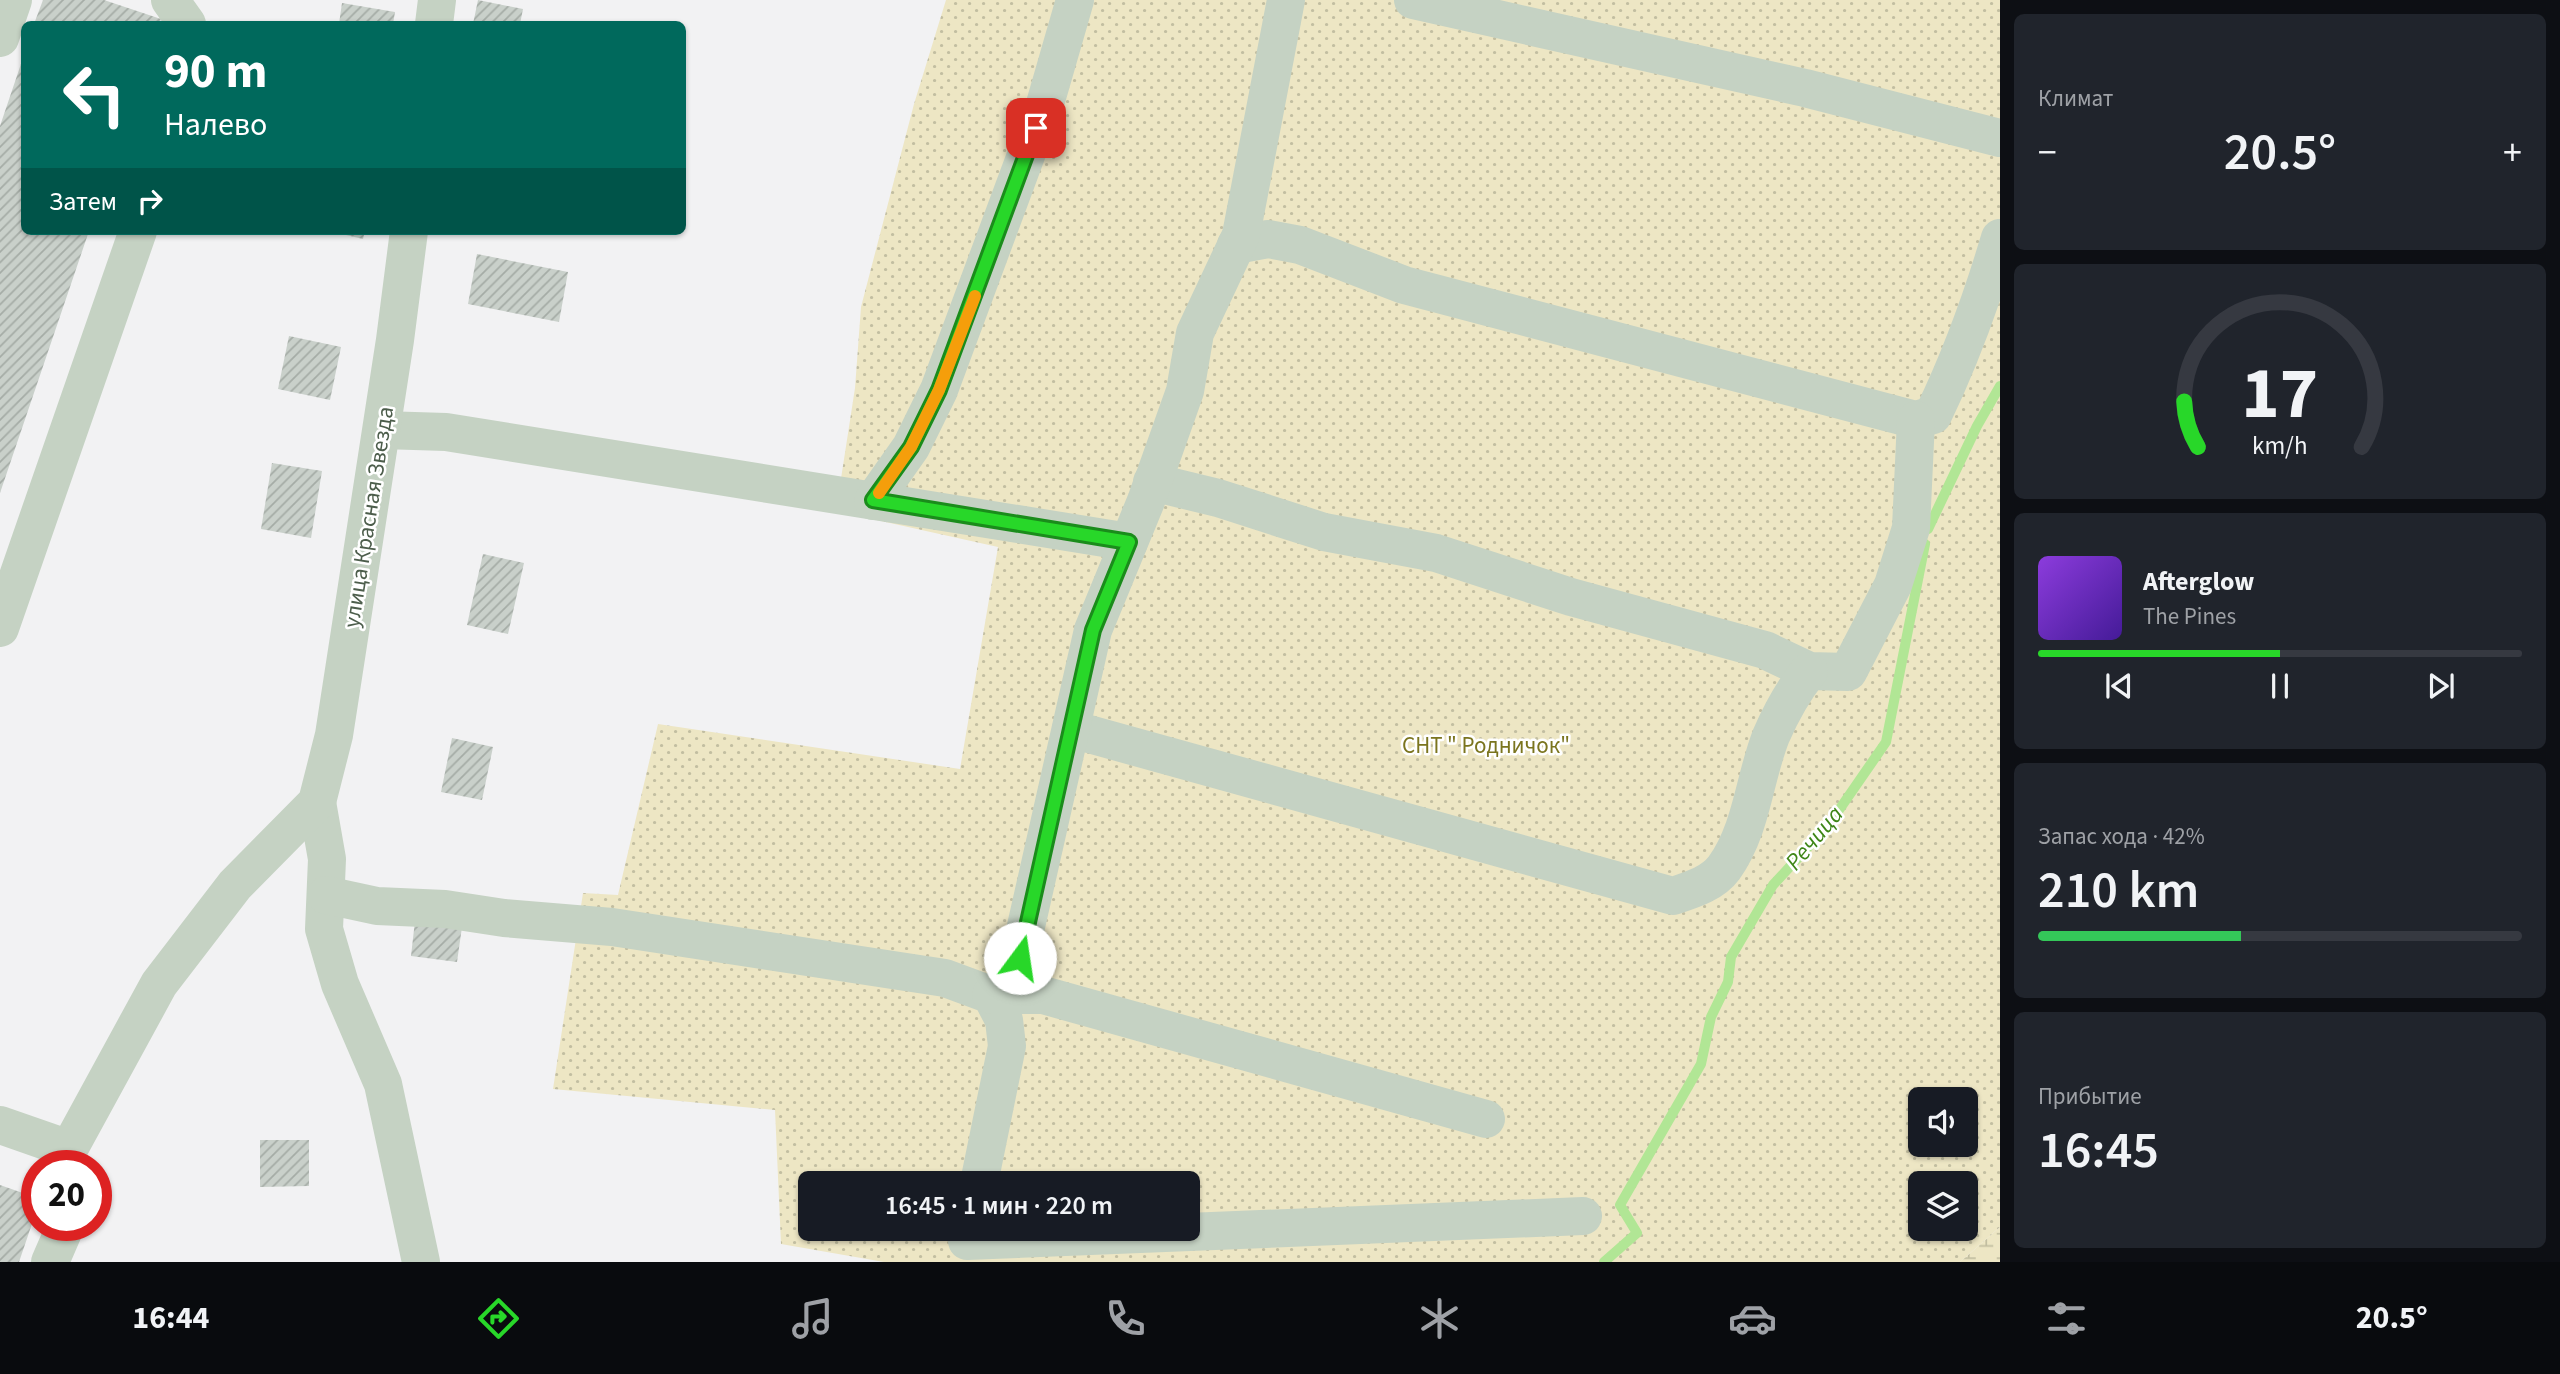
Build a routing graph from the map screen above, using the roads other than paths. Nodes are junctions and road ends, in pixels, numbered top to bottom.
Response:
1 (13, 0) edge
2 (170, 0) edge
3 (437, 0) edge
4 (1075, 0) edge
5 (1286, 0) edge
6 (1413, 0) edge
7 (185, 21) edge
8 (434, 21) edge
9 (0, 38) edge
10 (2000, 138) edge
11 (137, 235) edge
12 (408, 235) edge
13 (2000, 238) edge
14 (1236, 245) junction
15 (1916, 420) junction
16 (382, 430) junction
17 (1152, 482) junction
18 (873, 500) junction
19 (1129, 542) junction
20 (0, 628) edge
21 (1809, 671) junction
22 (1071, 729) junction
23 (317, 802) junction
24 (326, 895) junction
25 (991, 995) junction
26 (1486, 1119) dead end
27 (0, 1125) edge
28 (61, 1150) edge
29 (81, 1150) edge
30 (981, 1171) edge
31 (1583, 1216) dead end
32 (59, 1241) edge
33 (966, 1244) edge
34 (50, 1262) edge
35 (421, 1262) edge

1 - 9 street
2 - 7 street
3 - 8 street
4 - 18 street
5 - 14 street
6 - 10 street
11 - 20 street
12 - 16 street, улица Красная Звезда
13 - 15 street
14 - 15 street
14 - 17 street
15 - 21 street
16 - 18 street
16 - 23 street, улица Красная Звезда
17 - 19 street
17 - 21 street
18 - 19 street
19 - 22 street
21 - 22 street
22 - 25 street
23 - 24 street, улица Красная Звезда
23 - 29 street
24 - 25 street
24 - 35 street, улица Красная Звезда
25 - 26 street
25 - 30 street
27 - 28 street
31 - 33 street
32 - 34 street

